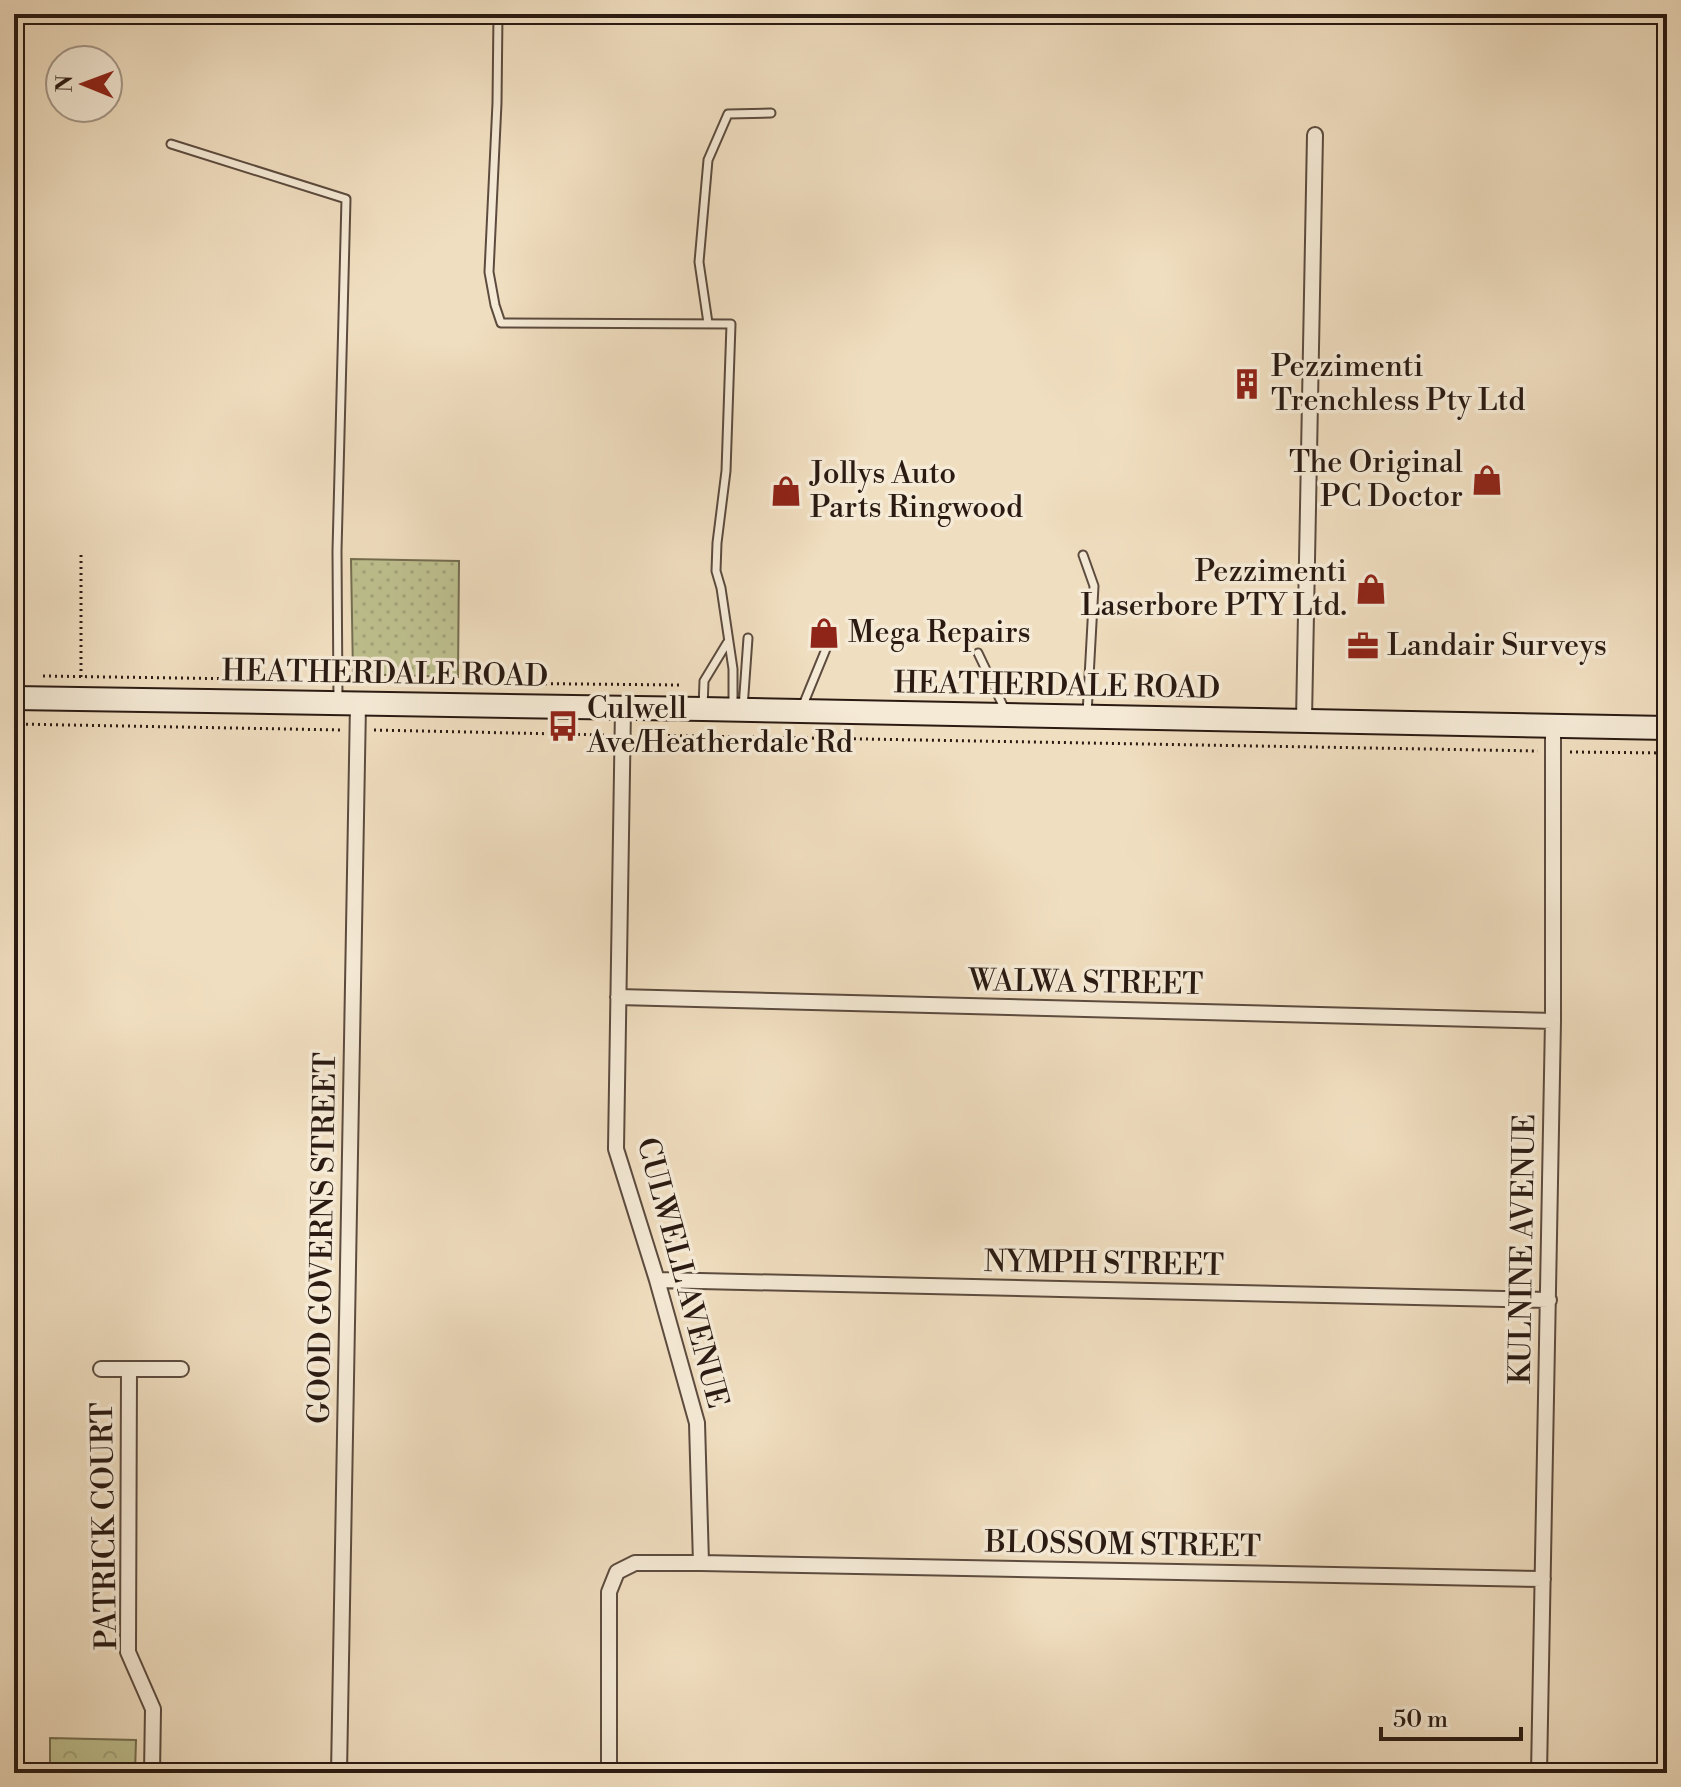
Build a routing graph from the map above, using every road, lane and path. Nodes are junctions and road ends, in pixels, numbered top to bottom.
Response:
1 (498, 14) edge
2 (771, 113) dead end
3 (1315, 135) dead end
4 (171, 144) dead end
5 (708, 323) junction
6 (81, 552) dead end
7 (1083, 555) dead end
8 (748, 638) dead end
9 (728, 641) junction
10 (826, 649) dead end
11 (978, 653) dead end
12 (81, 677) dead end
13 (14, 698) edge
14 (348, 704) junction
15 (623, 709) junction
16 (703, 709) junction
17 (738, 710) junction
18 (801, 711) junction
19 (1008, 715) junction
20 (1087, 716) junction
21 (1304, 720) junction
22 (14, 724) edge
23 (1553, 726) junction
24 (1667, 728) edge
25 (358, 730) junction
26 (622, 735) junction
27 (1553, 751) junction
28 (1667, 753) edge
29 (618, 997) junction
30 (1553, 1021) junction
31 (657, 1280) junction
32 (1549, 1300) junction
33 (101, 1369) dead end
34 (181, 1369) dead end
35 (129, 1370) junction
36 (701, 1563) junction
37 (1543, 1579) junction
38 (152, 1773) edge
39 (339, 1773) edge
40 (609, 1773) edge
41 (1539, 1773) edge

1 - 5 lane
2 - 5 lane
3 - 21 street
4 - 14 lane
5 - 9 lane
6 - 12 path
7 - 20 lane
8 - 17 lane
9 - 16 lane
9 - 17 lane
10 - 18 lane
11 - 19 lane
13 - 14 main road, HEATHERDALE ROAD
14 - 15 main road, HEATHERDALE ROAD
14 - 25 street, GOOD GOVERNS STREET
15 - 16 main road, HEATHERDALE ROAD
15 - 26 street, CULWELL AVENUE
16 - 17 main road, HEATHERDALE ROAD
17 - 18 main road, HEATHERDALE ROAD
18 - 19 main road, HEATHERDALE ROAD
19 - 20 main road, HEATHERDALE ROAD
20 - 21 main road, HEATHERDALE ROAD
21 - 23 main road, HEATHERDALE ROAD
22 - 25 path
23 - 24 main road, HEATHERDALE ROAD
23 - 27 street, KULNINE AVENUE
25 - 26 path
25 - 39 street, GOOD GOVERNS STREET
26 - 27 path
26 - 29 street, CULWELL AVENUE
27 - 28 path
27 - 30 street, KULNINE AVENUE
29 - 30 street, WALWA STREET
29 - 31 street, CULWELL AVENUE
30 - 32 street, KULNINE AVENUE
31 - 32 street, NYMPH STREET
31 - 36 street, CULWELL AVENUE
32 - 37 street, KULNINE AVENUE
33 - 35 street, PATRICK COURT
34 - 35 street, PATRICK COURT
35 - 38 street, PATRICK COURT
36 - 37 street, BLOSSOM STREET
36 - 40 street
37 - 41 street, KULNINE AVENUE

